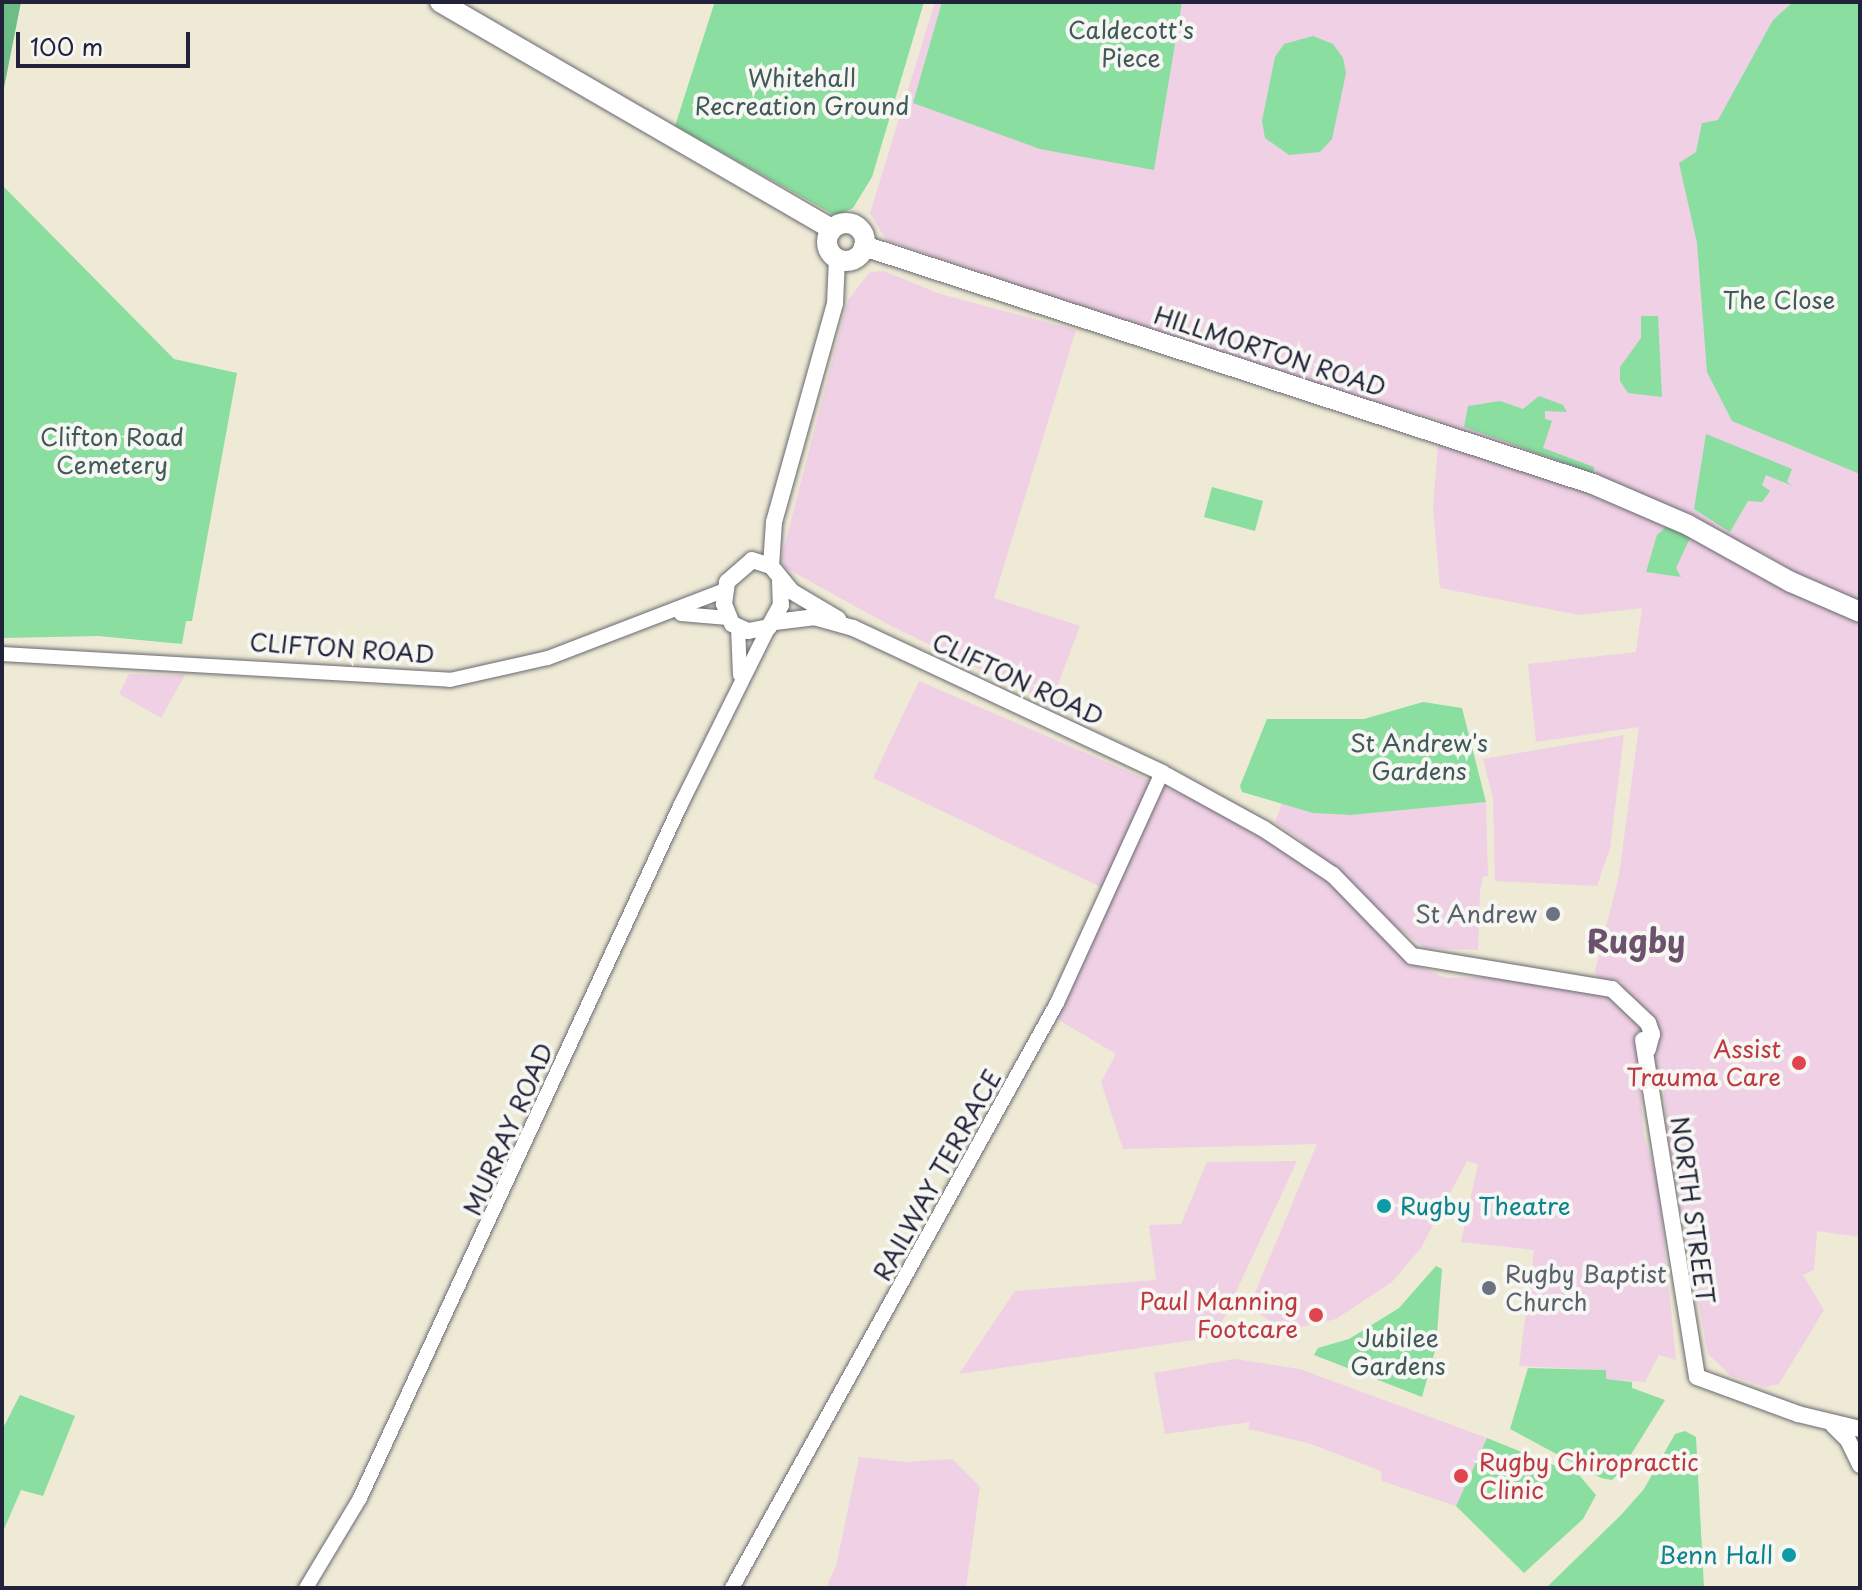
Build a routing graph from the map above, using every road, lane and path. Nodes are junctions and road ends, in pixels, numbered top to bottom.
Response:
1 (440, 2) edge
2 (832, 229) junction
3 (864, 246) junction
4 (837, 258) junction
5 (774, 522) junction
6 (752, 560) junction
7 (776, 574) junction
8 (725, 590) junction
9 (1860, 612) edge
10 (669, 614) junction
11 (733, 622) junction
12 (772, 625) junction
13 (853, 628) junction
14 (2, 654) edge
15 (739, 683) junction
16 (1162, 773) junction
17 (1639, 1013) joint
18 (1832, 1424) junction
19 (1860, 1429) edge
20 (1860, 1465) edge
21 (306, 1588) edge
22 (732, 1588) edge

1 - 2 highway
2 - 3 highway
2 - 4 highway
3 - 4 highway
3 - 9 highway, HILLMORTON ROAD
4 - 5 main road
5 - 6 main road
5 - 7 main road
6 - 7 main road, CLIFTON ROAD
6 - 8 main road, CLIFTON ROAD
7 - 12 main road
7 - 13 main road, CLIFTON ROAD
8 - 10 street, CLIFTON ROAD
8 - 11 main road
10 - 11 street, CLIFTON ROAD
10 - 14 street, CLIFTON ROAD
11 - 12 main road, CLIFTON ROAD
11 - 15 street, MURRAY ROAD
12 - 13 main road, CLIFTON ROAD
12 - 15 street, MURRAY ROAD
13 - 16 main road, CLIFTON ROAD
15 - 21 street, MURRAY ROAD
16 - 17 main road, CLIFTON ROAD
16 - 22 street, RAILWAY TERRACE
17 - 18 main road, NORTH STREET
18 - 19 main road
18 - 20 main road

